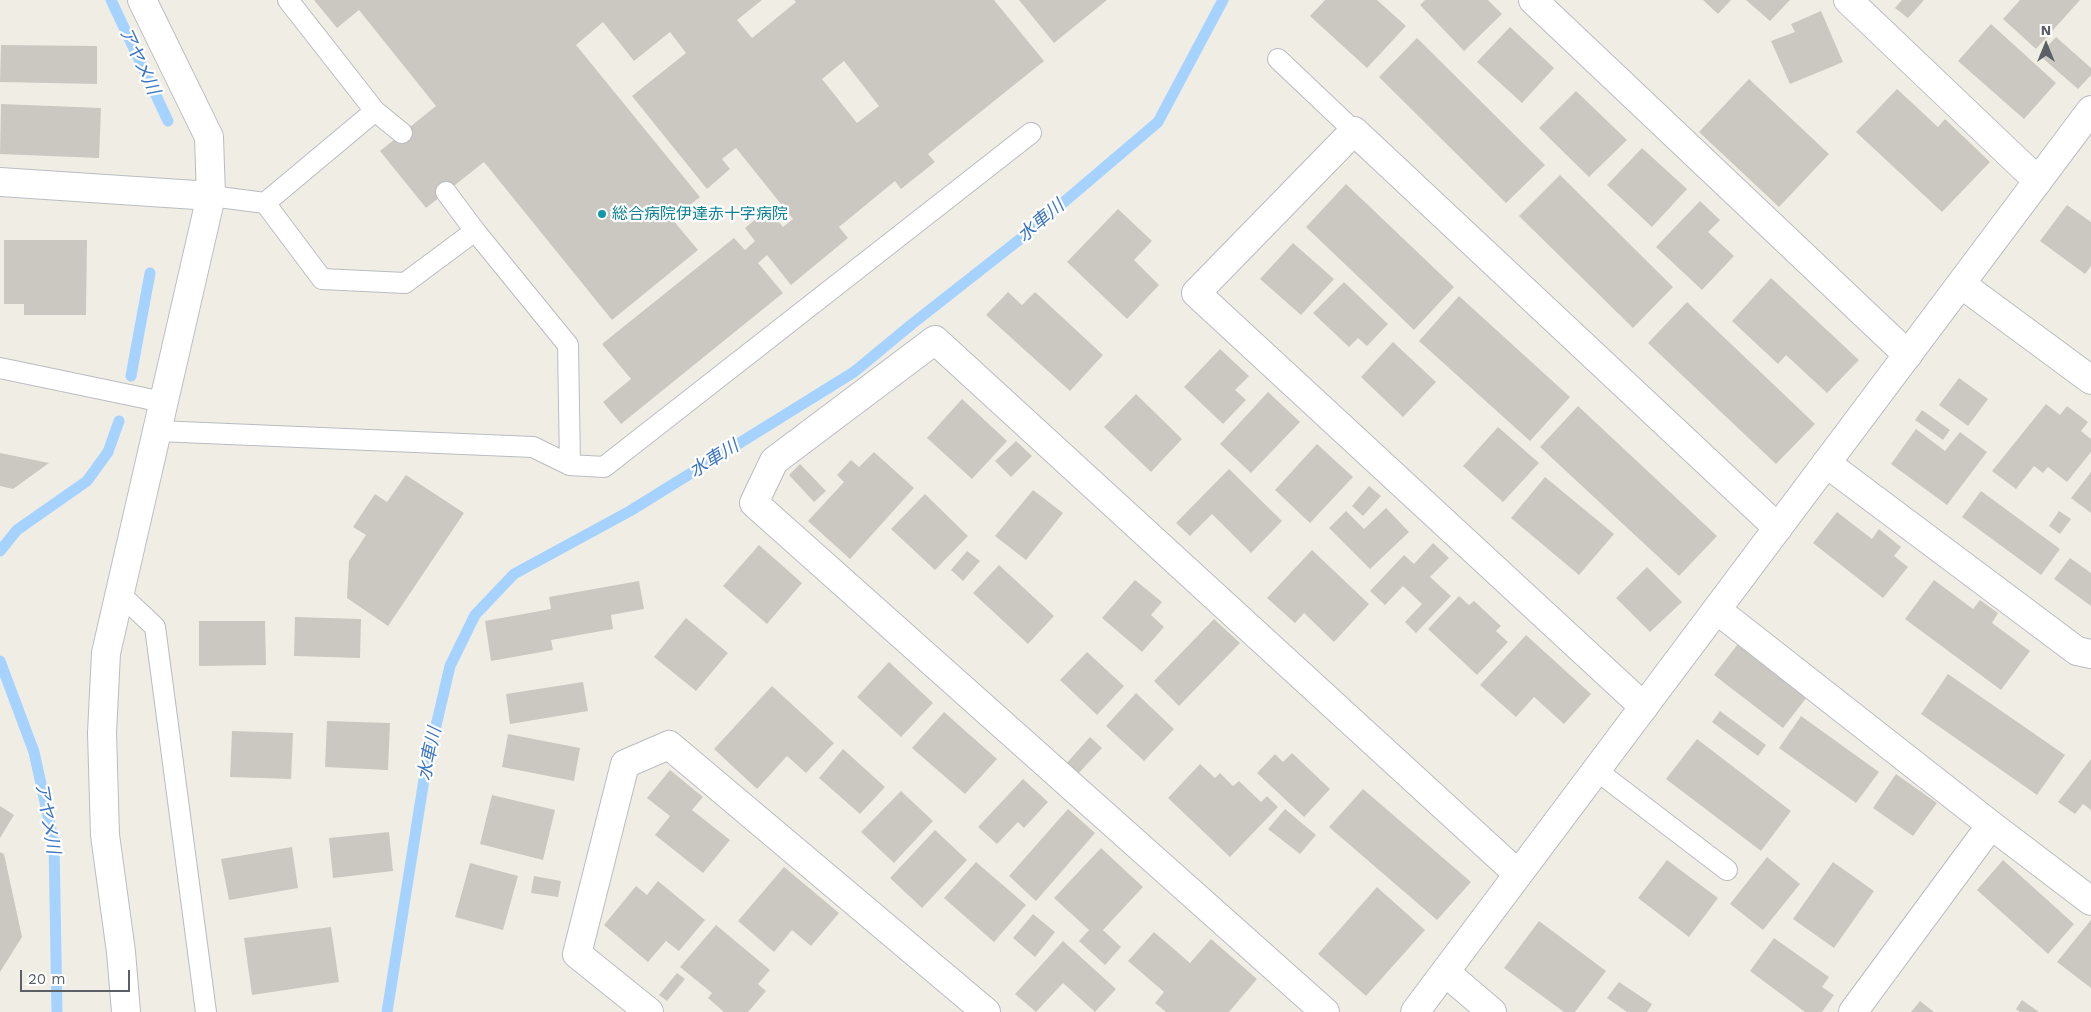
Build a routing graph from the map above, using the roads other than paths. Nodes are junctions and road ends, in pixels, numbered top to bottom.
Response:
1 (142, 0) edge
2 (288, 0) edge
3 (1533, 0) edge
4 (1848, 0) edge
5 (1278, 59) dead end
6 (2091, 110) edge
7 (375, 111) junction
8 (1354, 131) junction
9 (402, 133) dead end
10 (1031, 133) dead end
11 (2038, 181) junction
12 (0, 182) edge
13 (446, 192) dead end
14 (211, 196) junction
15 (265, 203) junction
16 (474, 232) junction
17 (1961, 284) junction
18 (1908, 355) junction
19 (0, 368) edge
20 (2091, 380) edge
21 (163, 402) junction
22 (158, 431) junction
23 (1826, 463) junction
24 (570, 465) junction
25 (1778, 528) junction
26 (120, 594) junction
27 (1716, 610) junction
28 (2091, 654) edge
29 (1644, 706) junction
30 (1596, 770) junction
31 (1991, 826) junction
32 (1727, 870) dead end
33 (1518, 874) junction
34 (2091, 901) edge
35 (1445, 972) junction
36 (126, 1012) edge
37 (206, 1012) edge
38 (649, 1012) edge
39 (986, 1012) edge
40 (1325, 1012) edge
41 (1415, 1012) edge
42 (1492, 1012) edge
43 (1853, 1012) edge

1 - 14 street
2 - 7 lane
3 - 18 street
4 - 11 street
5 - 8 lane
6 - 11 street
7 - 9 lane
7 - 15 lane
8 - 25 street
8 - 29 street
10 - 24 lane
11 - 17 street
12 - 14 street
13 - 16 lane
14 - 15 lane
14 - 21 street
15 - 16 lane
16 - 24 lane
17 - 18 street
17 - 20 street
18 - 23 street
19 - 21 lane
21 - 22 street
22 - 24 lane
22 - 26 street
23 - 25 street
23 - 28 street
25 - 27 street
26 - 36 street
26 - 37 lane
27 - 29 street
27 - 31 street
29 - 30 street
30 - 32 lane
30 - 33 street
31 - 34 street
31 - 43 street
33 - 35 street
33 - 40 street
35 - 41 street
35 - 42 street
38 - 39 street

